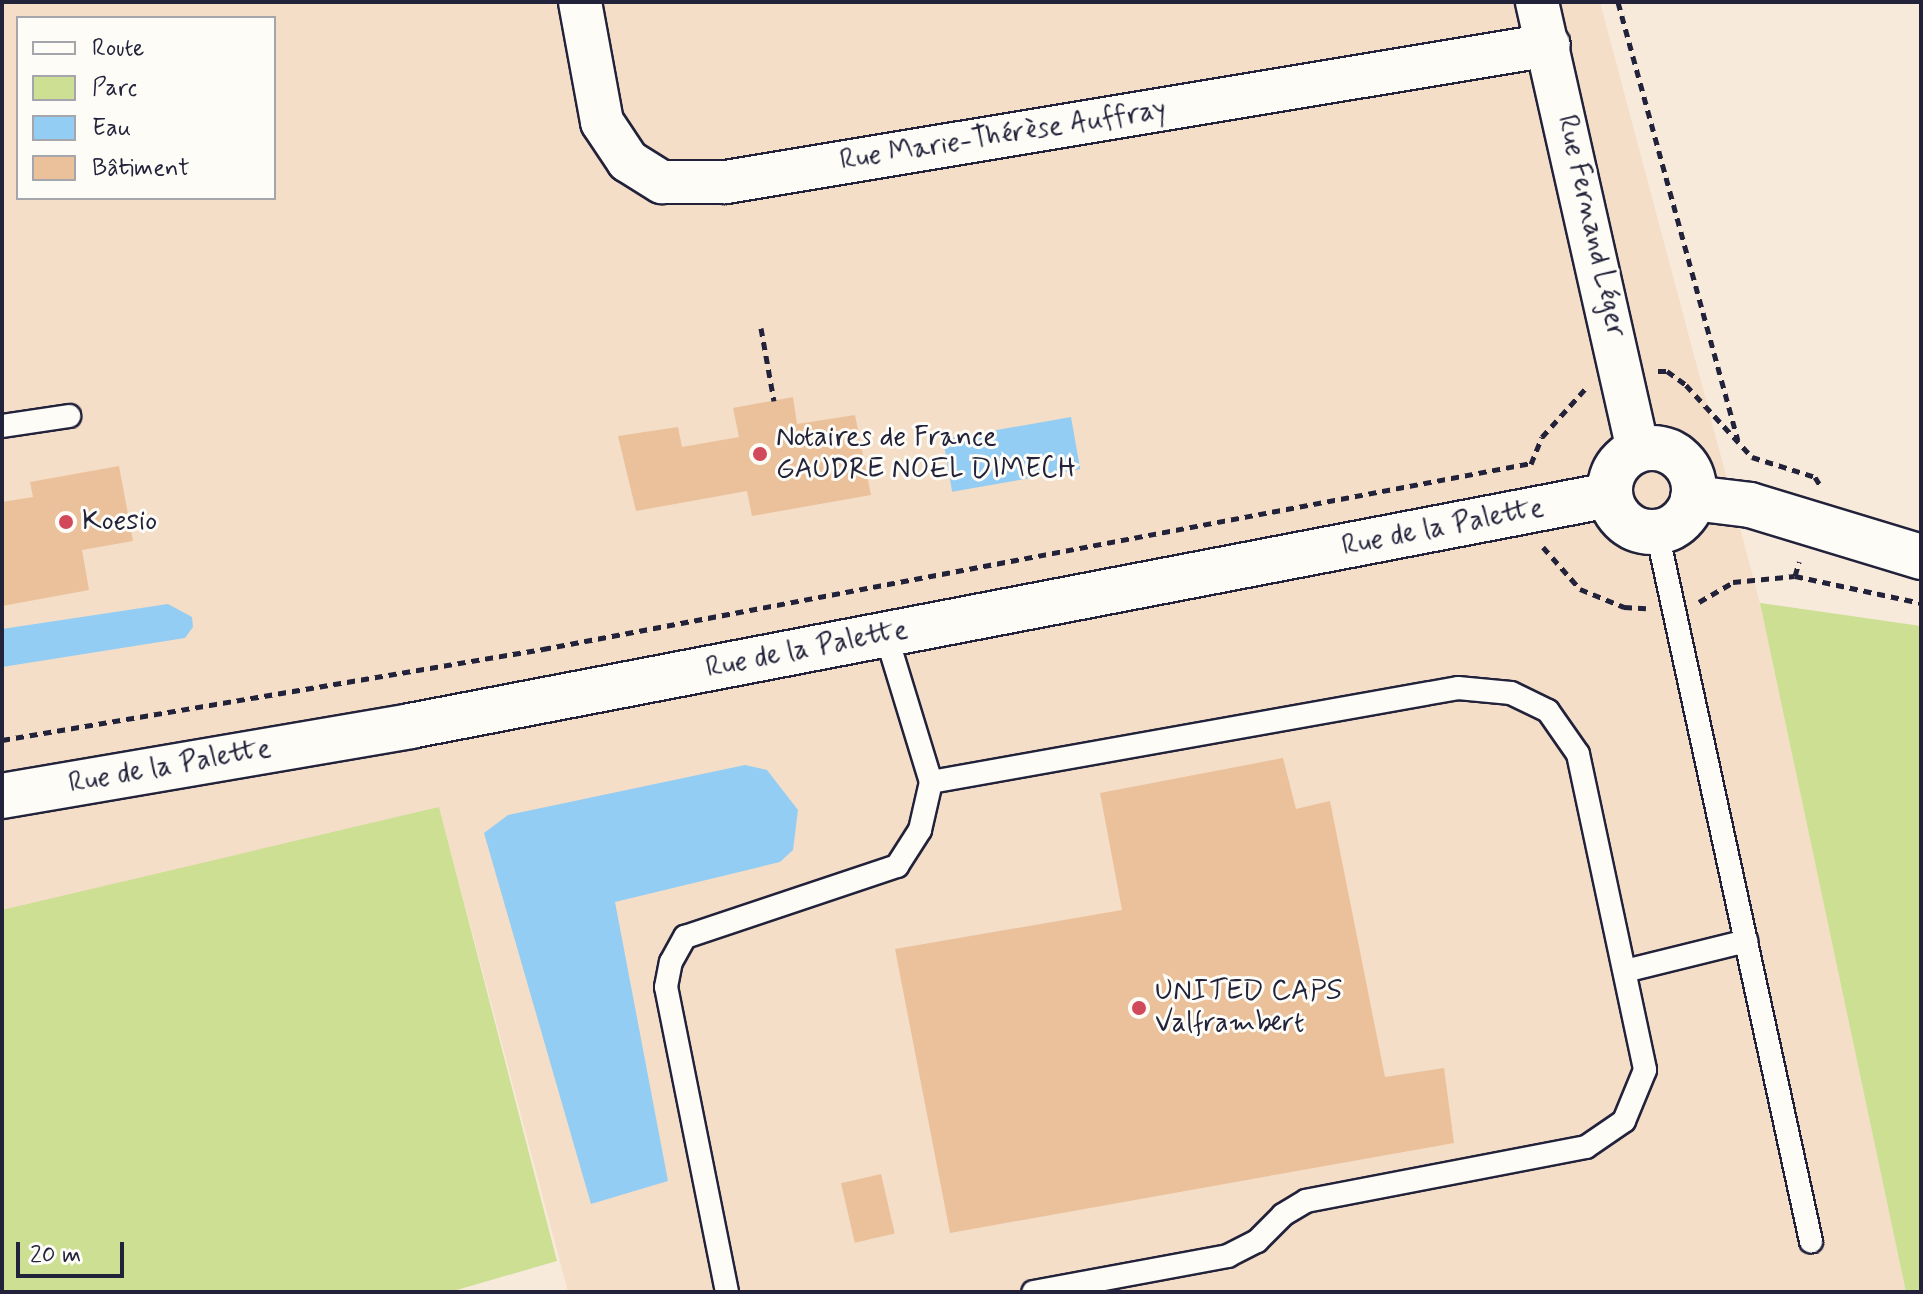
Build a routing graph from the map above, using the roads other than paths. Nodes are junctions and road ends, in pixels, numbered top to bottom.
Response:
1 (580, 2) edge
2 (1537, 2) edge
3 (1549, 45) junction
4 (69, 416) dead end
5 (2, 426) edge
6 (1638, 450) junction
7 (1610, 495) junction
8 (1693, 498) junction
9 (1657, 532) junction
10 (1921, 557) edge
11 (886, 635) junction
12 (931, 782) junction
13 (2, 796) edge
14 (1746, 941) junction
15 (1625, 971) junction
16 (1811, 1241) dead end
17 (727, 1292) edge
18 (1033, 1292) edge

1 - 3 street, Rue Marie-Thérèse Auffray
2 - 3 street, Rue Fernand Léger
3 - 6 street, Rue Fernand Léger
4 - 5 lane
6 - 7 street
6 - 8 street
7 - 9 street
7 - 11 street, Rue de la Palette
8 - 9 street
8 - 10 street
9 - 14 lane
11 - 12 lane
11 - 13 street, Rue de la Palette
12 - 15 lane
12 - 17 lane
14 - 15 lane
14 - 16 lane
15 - 18 lane

